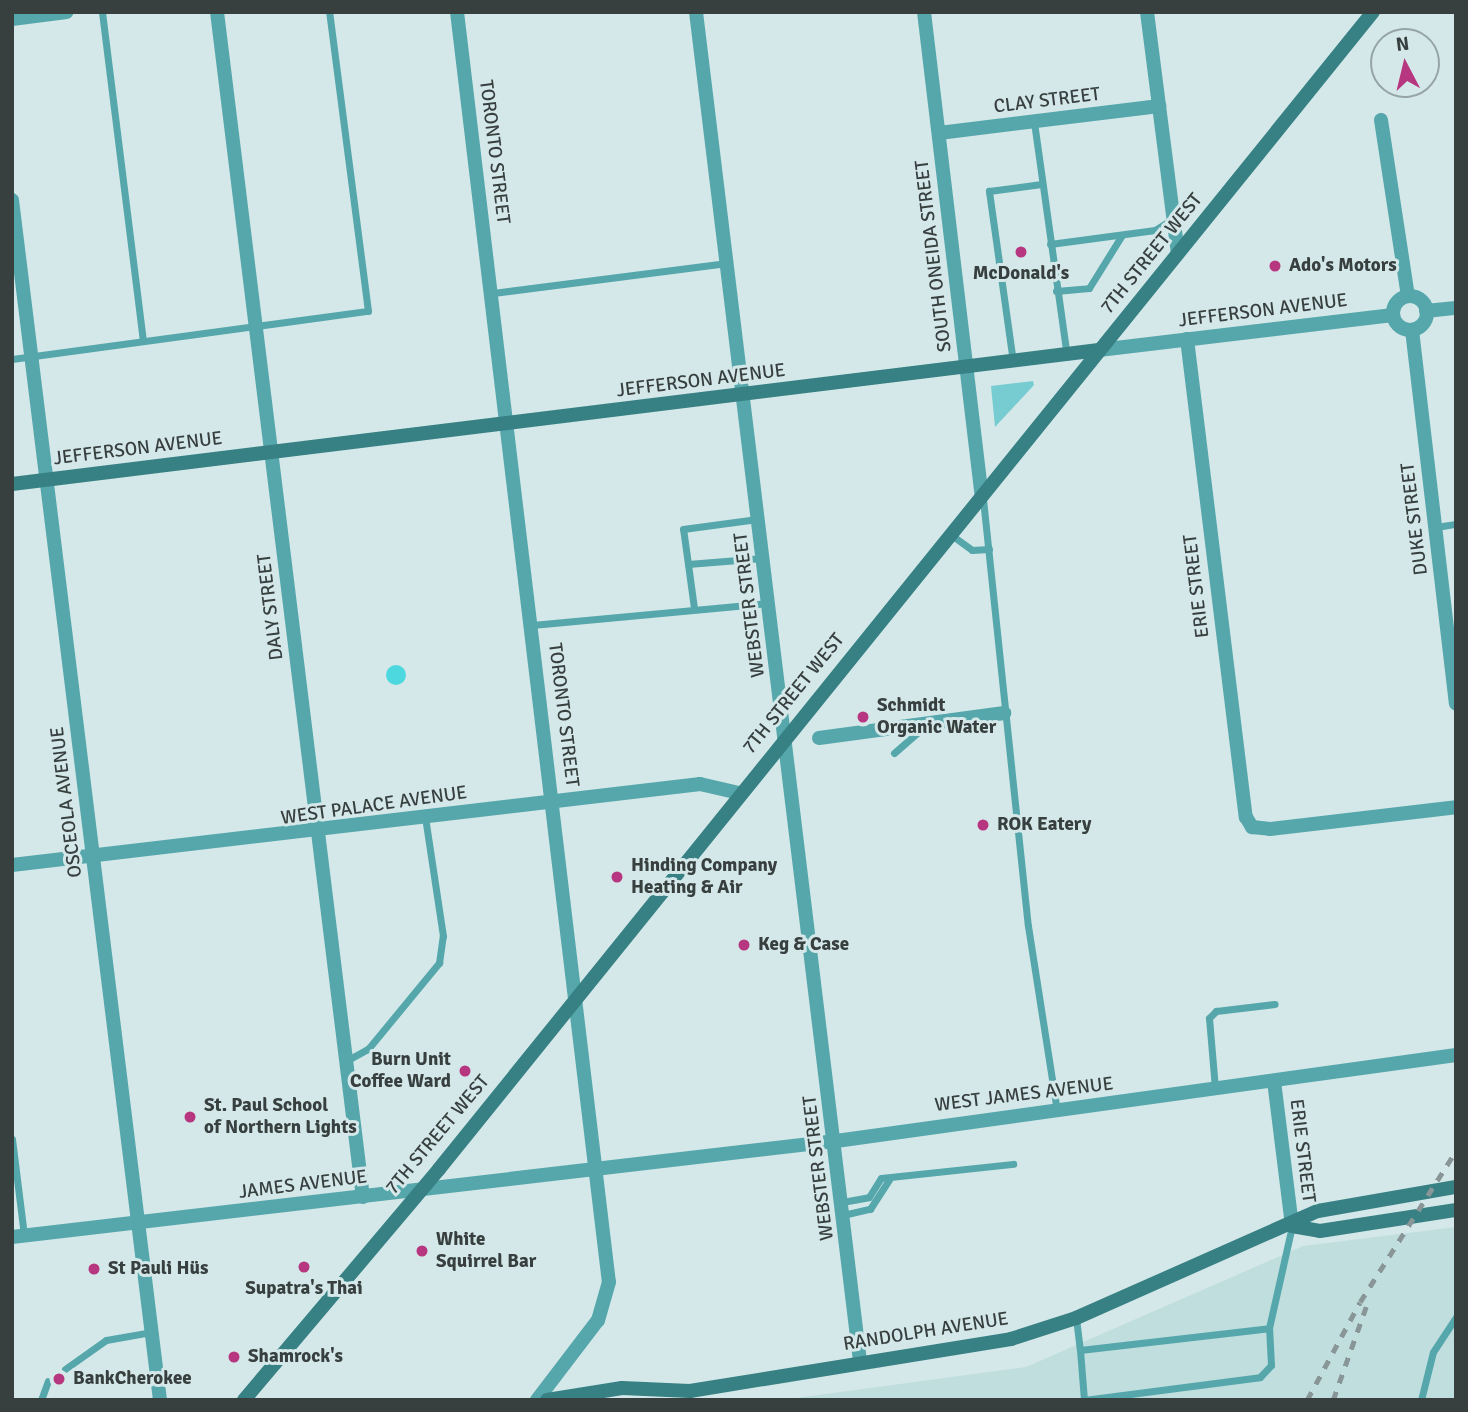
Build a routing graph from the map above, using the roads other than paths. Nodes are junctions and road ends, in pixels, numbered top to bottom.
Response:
1 (66, 12) edge
2 (102, 12) edge
3 (217, 12) edge
4 (329, 12) edge
5 (457, 12) edge
6 (696, 12) edge
7 (924, 12) edge
8 (1147, 12) edge
9 (1374, 12) edge
10 (12, 19) edge
11 (1159, 106) junction
12 (1381, 120) dead end
13 (1034, 121) junction
14 (939, 133) junction
15 (1042, 184) junction
16 (12, 200) edge
17 (1175, 218) junction
18 (1122, 235) junction
19 (1050, 244) junction
20 (1178, 253) junction
21 (727, 263) junction
22 (1056, 291) junction
23 (493, 293) junction
24 (1408, 296) junction
25 (1456, 308) edge
26 (1426, 311) junction
27 (1393, 315) junction
28 (256, 327) junction
29 (1412, 330) junction
30 (143, 339) junction
31 (1186, 339) junction
32 (1099, 350) junction
33 (32, 355) junction
34 (1067, 356) junction
35 (12, 359) edge
36 (1013, 362) junction
37 (967, 368) junction
38 (744, 395) junction
39 (508, 424) junction
40 (271, 453) junction
41 (47, 480) junction
42 (12, 484) edge
43 (982, 495) junction
44 (759, 519) junction
45 (1456, 524) edge
46 (1436, 527) junction
47 (950, 534) junction
48 (989, 550) junction
49 (763, 558) junction
50 (688, 564) junction
51 (769, 603) junction
52 (694, 608) junction
53 (532, 625) junction
54 (1456, 703) edge
55 (1005, 715) junction
56 (784, 736) junction
57 (819, 738) dead end
58 (894, 753) dead end
59 (739, 793) junction
60 (554, 801) junction
61 (1456, 807) edge
62 (425, 817) junction
63 (317, 832) junction
64 (93, 858) junction
65 (12, 866) edge
66 (577, 995) junction
67 (1275, 1004) dead end
68 (1456, 1055) edge
69 (346, 1061) junction
70 (1274, 1081) junction
71 (1215, 1089) junction
72 (1057, 1112) junction
73 (12, 1139) edge
74 (836, 1141) junction
75 (1013, 1164) dead end
76 (597, 1168) junction
77 (889, 1180) junction
78 (1456, 1186) edge
79 (417, 1191) junction
80 (363, 1197) junction
81 (842, 1208) junction
82 (1456, 1210) edge
83 (139, 1223) junction
84 (1292, 1226) junction
85 (18, 1236) edge
86 (1456, 1317) edge
87 (1076, 1318) junction
88 (1269, 1328) junction
89 (152, 1332) junction
90 (1080, 1350) junction
91 (860, 1361) junction
92 (65, 1369) dead end
93 (48, 1381) dead end
94 (1423, 1386) junction
95 (690, 1395) edge
96 (41, 1400) edge
97 (160, 1400) edge
98 (244, 1400) edge
99 (537, 1400) edge
100 (547, 1400) edge
101 (1084, 1400) edge
102 (1415, 1400) edge
103 (1421, 1400) edge

1 - 10 street
2 - 30 lane
3 - 28 street, DALY STREET
4 - 28 lane
5 - 23 street, TORONTO STREET
6 - 21 street, WEBSTER STREET
7 - 14 street, SOUTH ONEIDA STREET
8 - 11 street
9 - 20 street, 7TH STREET WEST
11 - 13 street, CLAY STREET
11 - 17 street
12 - 24 street
13 - 14 street, CLAY STREET
13 - 15 lane
14 - 37 street, SOUTH ONEIDA STREET
15 - 19 lane
15 - 36 lane
16 - 33 street, OSCEOLA AVENUE
17 - 18 lane
17 - 20 street
18 - 19 lane
18 - 22 lane
19 - 22 lane
20 - 32 street, 7TH STREET WEST
21 - 23 lane
21 - 38 street, WEBSTER STREET
22 - 34 lane
23 - 39 street, TORONTO STREET
24 - 26 street
24 - 27 street
25 - 26 street
26 - 29 street
27 - 29 street
27 - 31 street, JEFFERSON AVENUE
28 - 30 lane
28 - 40 street, DALY STREET
29 - 46 street, DUKE STREET
30 - 33 lane
31 - 32 street, JEFFERSON AVENUE
31 - 61 street, ERIE STREET
32 - 34 street, JEFFERSON AVENUE
32 - 43 street, 7TH STREET WEST
33 - 35 lane
33 - 41 street, OSCEOLA AVENUE
34 - 36 street, JEFFERSON AVENUE
36 - 37 street, JEFFERSON AVENUE
37 - 38 street, JEFFERSON AVENUE
37 - 43 street, SOUTH ONEIDA STREET
38 - 39 street, JEFFERSON AVENUE
38 - 44 street, WEBSTER STREET
39 - 40 street, JEFFERSON AVENUE
39 - 53 street, TORONTO STREET
40 - 41 street, JEFFERSON AVENUE
40 - 63 street, DALY STREET
41 - 42 street, JEFFERSON AVENUE
41 - 64 street, OSCEOLA AVENUE
43 - 47 street, 7TH STREET WEST
43 - 48 lane
44 - 49 street, WEBSTER STREET
44 - 50 lane
45 - 46 lane
46 - 54 street, DUKE STREET
47 - 48 lane
47 - 56 street, 7TH STREET WEST
48 - 55 lane
49 - 50 lane
49 - 51 street, WEBSTER STREET
50 - 52 lane
51 - 52 lane
51 - 56 street, WEBSTER STREET
52 - 53 lane
53 - 60 street, TORONTO STREET
55 - 57 street
55 - 58 lane
55 - 72 lane
56 - 59 street, 7TH STREET WEST
56 - 74 street, WEBSTER STREET
59 - 60 street, WEST PALACE AVENUE
59 - 66 street, 7TH STREET WEST
60 - 62 street, WEST PALACE AVENUE
60 - 66 street, TORONTO STREET
62 - 63 street, WEST PALACE AVENUE
62 - 69 lane
63 - 64 street, WEST PALACE AVENUE
63 - 69 street, DALY STREET
64 - 65 street, WEST PALACE AVENUE
64 - 83 street, OSCEOLA AVENUE
66 - 76 street, TORONTO STREET
66 - 79 street, 7TH STREET WEST
67 - 71 lane
68 - 70 street, WEST JAMES AVENUE
69 - 80 street, DALY STREET
70 - 71 street, WEST JAMES AVENUE
70 - 84 street, ERIE STREET
71 - 72 street, WEST JAMES AVENUE
72 - 74 street, WEST JAMES AVENUE
73 - 85 lane
74 - 76 street, WEST JAMES AVENUE
74 - 81 street, WEBSTER STREET
75 - 77 lane
76 - 79 street, JAMES AVENUE
76 - 99 street, TORONTO STREET
77 - 81 lane
77 - 81 lane
78 - 84 street, RANDOLPH AVENUE
79 - 80 street, JAMES AVENUE
79 - 98 street, 7TH STREET WEST
80 - 83 street, JAMES AVENUE
81 - 91 street, WEBSTER STREET
82 - 84 street, RANDOLPH AVENUE
83 - 85 street, JAMES AVENUE
83 - 89 street, OSCEOLA AVENUE
84 - 87 street, RANDOLPH AVENUE
84 - 88 lane
86 - 94 lane
87 - 90 lane
87 - 91 street, RANDOLPH AVENUE
88 - 90 lane
88 - 101 lane
89 - 92 lane
89 - 97 street, OSCEOLA AVENUE
90 - 101 lane
91 - 95 street, RANDOLPH AVENUE
93 - 96 lane
94 - 102 lane
94 - 103 lane
95 - 100 street, RANDOLPH AVENUE

